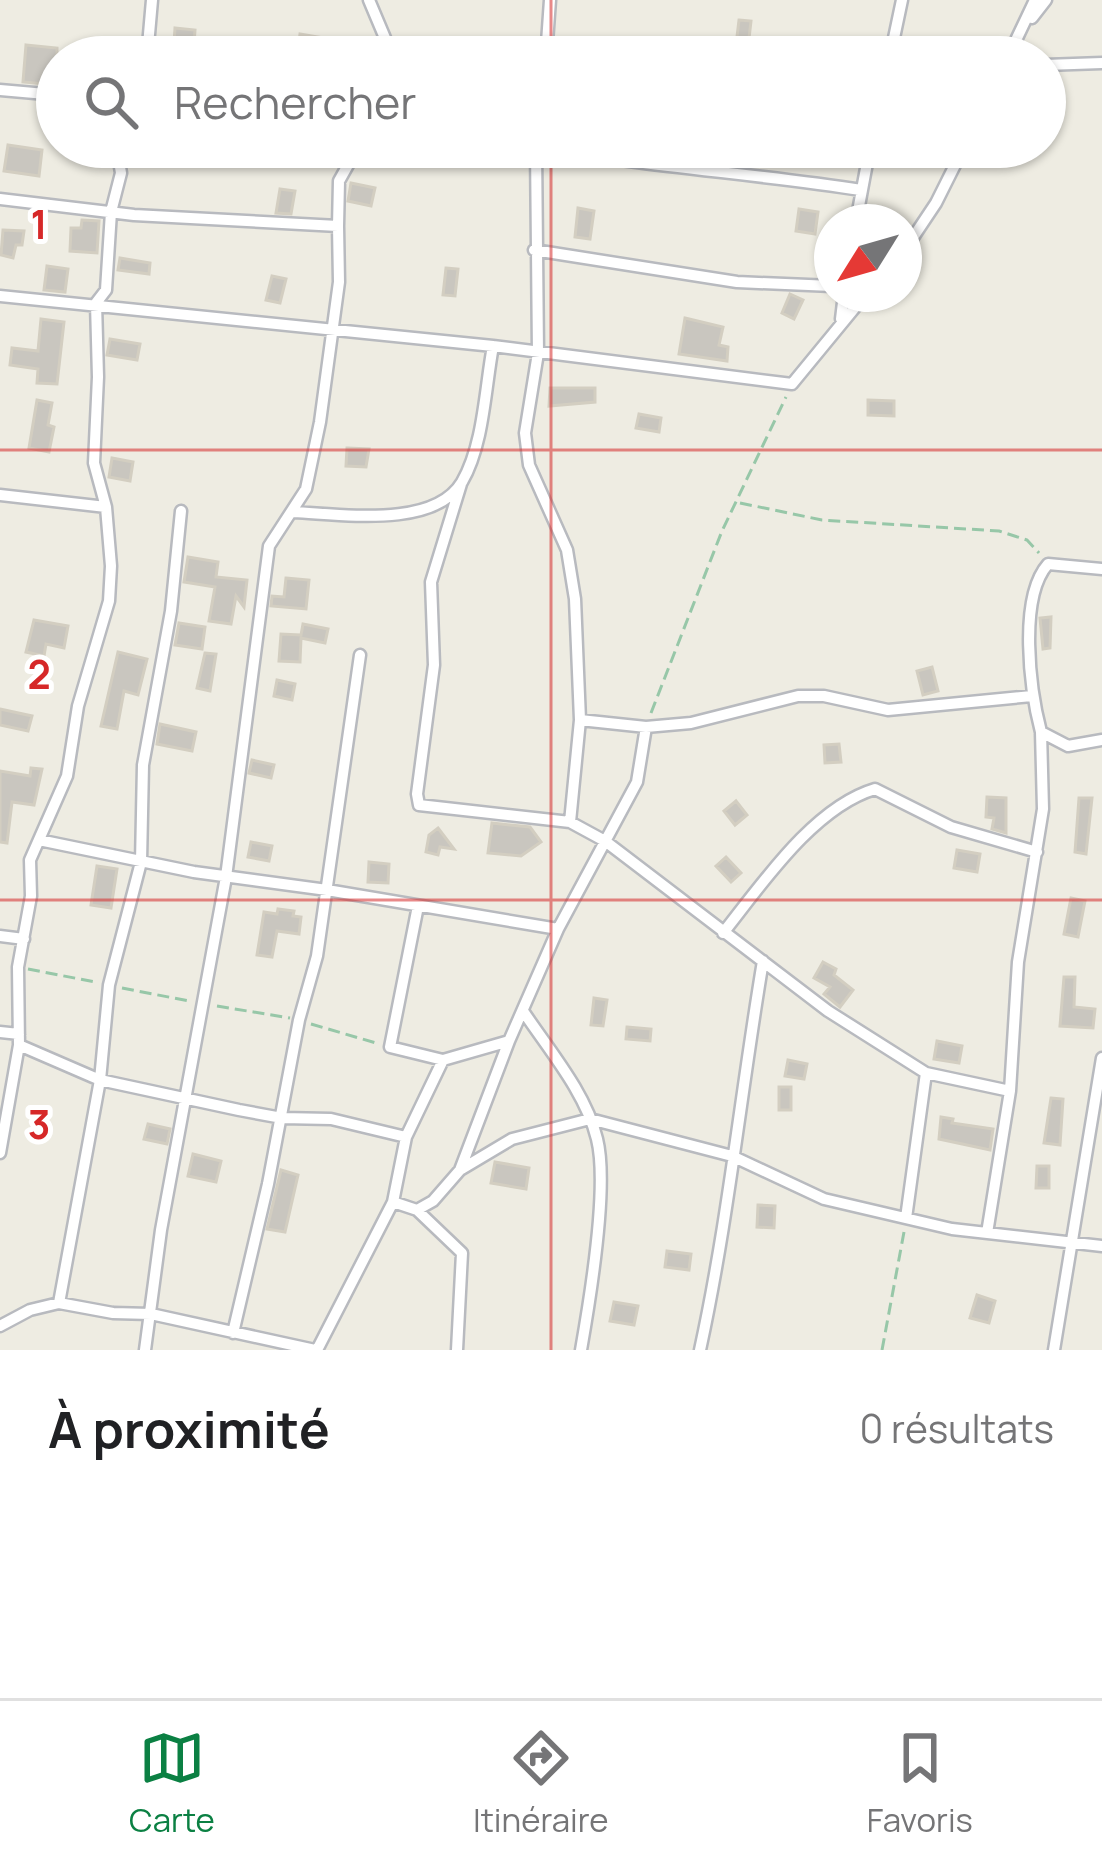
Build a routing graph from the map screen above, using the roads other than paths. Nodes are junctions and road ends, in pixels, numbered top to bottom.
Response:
1 (152, 0) edge
2 (369, 0) edge
3 (550, 0) edge
4 (902, 0) edge
5 (1035, 0) edge
6 (1046, 0) edge
7 (1019, 35) joint
8 (149, 36) edge
9 (385, 36) edge
10 (547, 36) edge
11 (894, 36) edge
12 (1102, 62) edge
13 (1066, 63) edge
14 (0, 90) edge
15 (36, 93) edge
16 (120, 168) edge
17 (346, 168) edge
18 (536, 168) edge
19 (666, 168) edge
20 (866, 168) edge
21 (954, 168) edge
22 (861, 190) junction
23 (0, 199) edge
24 (859, 204) edge
25 (111, 212) junction
26 (922, 224) edge
27 (338, 226) junction
28 (534, 250) junction
29 (814, 285) edge
30 (0, 296) edge
31 (95, 303) junction
32 (842, 312) edge
33 (850, 312) edge
34 (841, 322) junction
35 (330, 329) junction
36 (493, 346) junction
37 (538, 353) junction
38 (461, 484) junction
39 (0, 495) edge
40 (106, 507) junction
41 (181, 511) dead end
42 (294, 512) junction
43 (1102, 569) edge
44 (360, 655) dead end
45 (1032, 696) junction
46 (580, 720) junction
47 (646, 727) junction
48 (1041, 732) junction
49 (1102, 740) edge
50 (570, 823) junction
51 (39, 840) junction
52 (605, 841) junction
53 (1037, 853) junction
54 (141, 862) junction
55 (226, 877) junction
56 (327, 890) junction
57 (418, 906) junction
58 (558, 929) junction
59 (723, 933) junction
60 (0, 936) edge
61 (24, 939) junction
62 (763, 961) junction
63 (523, 1011) junction
64 (0, 1031) edge
65 (19, 1039) junction
66 (509, 1041) junction
67 (1102, 1058) edge
68 (443, 1060) junction
69 (926, 1073) junction
70 (100, 1080) junction
71 (1010, 1091) junction
72 (186, 1099) junction
73 (282, 1118) junction
74 (590, 1119) junction
75 (406, 1137) junction
76 (0, 1153) edge
77 (732, 1156) junction
78 (460, 1170) junction
79 (394, 1202) junction
80 (417, 1210) junction
81 (906, 1219) junction
82 (987, 1233) junction
83 (1073, 1241) junction
84 (1102, 1246) edge
85 (58, 1303) junction
86 (151, 1314) junction
87 (0, 1326) edge
88 (233, 1333) junction
89 (145, 1350) edge
90 (316, 1350) edge
91 (457, 1350) edge
92 (581, 1350) edge
93 (700, 1350) edge
94 (1054, 1350) edge

1 - 8 street
2 - 9 street
3 - 10 street
4 - 11 street
5 - 7 street
6 - 7 street
12 - 13 street
14 - 15 street
16 - 25 street
17 - 27 street
18 - 28 street
19 - 22 street
20 - 22 street
21 - 26 street
22 - 24 street
23 - 25 street
25 - 27 street
25 - 31 street
27 - 35 street
28 - 29 street
28 - 37 street
30 - 31 street
31 - 35 street
31 - 40 street
32 - 34 street
33 - 34 street
34 - 37 street
35 - 36 street
35 - 42 street
36 - 37 street
36 - 38 street
37 - 46 street
38 - 42 street
38 - 50 street
39 - 40 street
40 - 51 street
41 - 54 street
42 - 55 street
43 - 45 street
44 - 56 street
45 - 47 street
45 - 48 street
46 - 47 street
46 - 50 street
47 - 52 street
48 - 49 street
48 - 53 street
50 - 52 street
51 - 54 street
51 - 61 street
52 - 58 street
52 - 59 street
53 - 59 street
53 - 71 street
54 - 55 street
54 - 70 street
55 - 56 street
55 - 72 street
56 - 57 street
56 - 73 street
57 - 58 street
57 - 68 street
58 - 63 street
59 - 62 street
60 - 61 street
61 - 65 street
62 - 69 street
62 - 77 street
63 - 66 street
63 - 74 street
64 - 65 street
65 - 70 street
65 - 76 street
66 - 68 street
66 - 78 street
67 - 83 street
68 - 75 street
69 - 71 street
69 - 81 street
70 - 72 street
70 - 85 street
71 - 82 street
72 - 73 street
72 - 86 street
73 - 75 street
73 - 88 street
74 - 77 street
74 - 78 street
74 - 92 street
75 - 79 street
77 - 81 street
77 - 93 street
78 - 80 street
79 - 80 street
79 - 90 street
80 - 91 street
81 - 82 street
82 - 83 street
83 - 84 street
83 - 94 street
85 - 86 street
85 - 87 street
86 - 88 street
86 - 89 street
88 - 90 street

